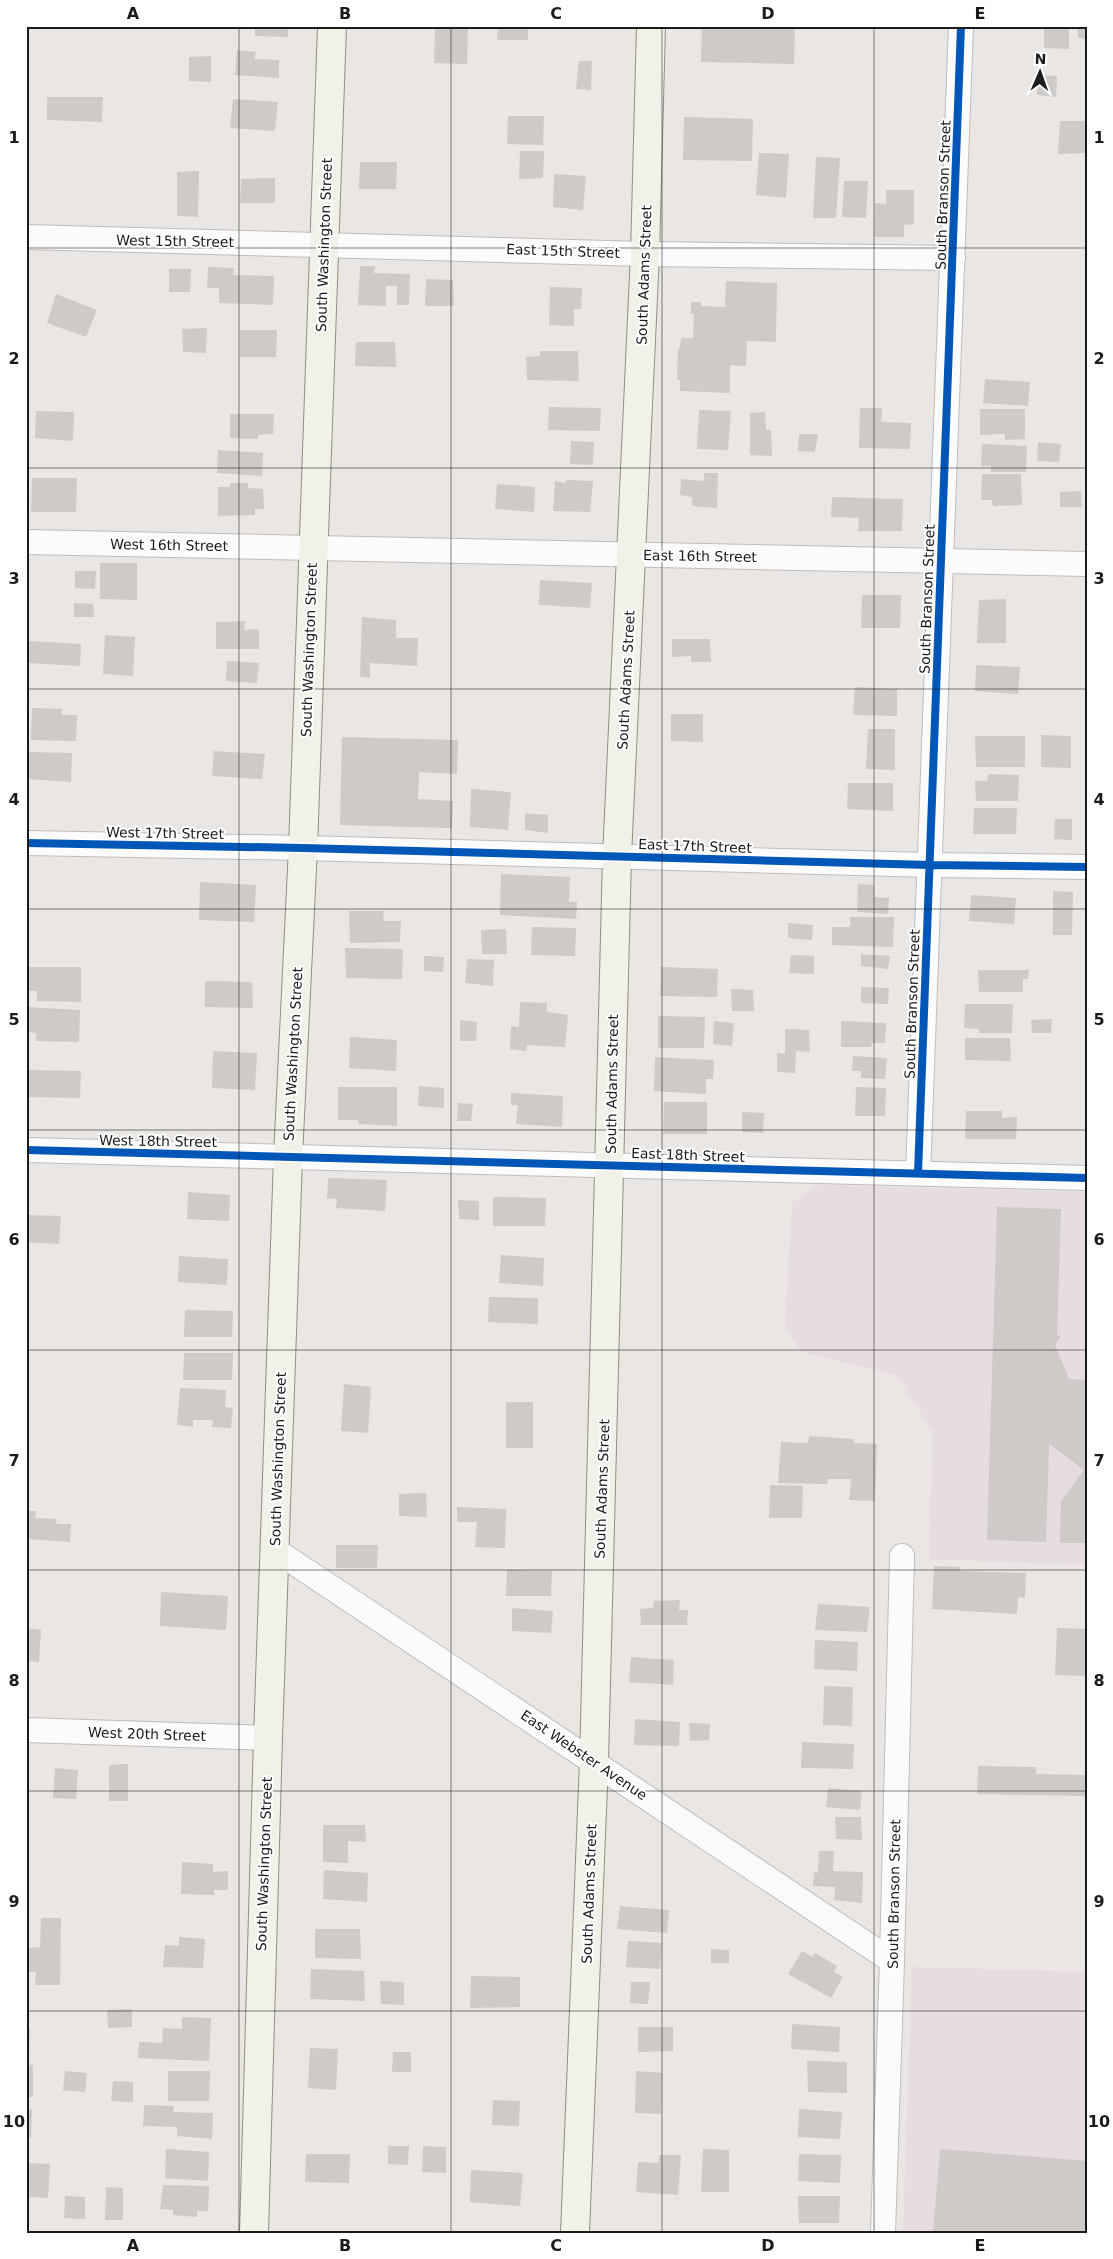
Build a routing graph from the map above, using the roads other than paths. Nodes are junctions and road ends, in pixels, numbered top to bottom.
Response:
1 (332, 26) edge
2 (651, 26) edge
3 (962, 26) edge
4 (26, 238) edge
5 (324, 245) junction
6 (645, 254) junction
7 (953, 258) junction
8 (26, 542) edge
9 (312, 548) junction
10 (632, 555) junction
11 (941, 561) junction
12 (1087, 564) edge
13 (26, 843) edge
14 (303, 848) junction
15 (617, 857) junction
16 (930, 865) junction
17 (1087, 867) edge
18 (26, 1150) edge
19 (288, 1157) junction
20 (610, 1165) junction
21 (918, 1173) junction
22 (1087, 1178) edge
23 (275, 1550) junction
24 (902, 1556) dead end
25 (26, 1730) edge
26 (268, 1738) junction
27 (594, 1762) junction
28 (892, 1961) junction
29 (254, 2233) edge
30 (575, 2233) edge
31 (883, 2233) edge

1 - 5 main road, South Washington Street
2 - 6 main road, South Adams Street
3 - 7 street, South Branson Street
4 - 5 street, West 15th Street
5 - 6 street, East 15th Street
5 - 9 main road, South Washington Street
6 - 7 street, East 15th Street
6 - 10 main road, South Adams Street
7 - 11 street, South Branson Street
8 - 9 street, West 16th Street
9 - 10 street, East 16th Street
9 - 14 main road, South Washington Street
10 - 11 street, East 16th Street
10 - 15 main road, South Adams Street
11 - 12 street, East 16th Street
11 - 16 street, South Branson Street
13 - 14 street, West 17th Street
14 - 15 street, East 17th Street
14 - 19 main road, South Washington Street
15 - 16 street, East 17th Street
15 - 20 main road, South Adams Street
16 - 17 street, East 17th Street
16 - 21 street, South Branson Street
18 - 19 street, West 18th Street
19 - 20 street, East 18th Street
19 - 23 main road, South Washington Street
20 - 21 street, East 18th Street
20 - 27 main road, South Adams Street
21 - 22 street, East 18th Street
23 - 26 main road, South Washington Street
23 - 27 street, East Webster Avenue
24 - 28 street, South Branson Street
25 - 26 street, West 20th Street
26 - 29 main road, South Washington Street
27 - 28 street, East Webster Avenue
27 - 30 main road, South Adams Street
28 - 31 street, South Branson Street

